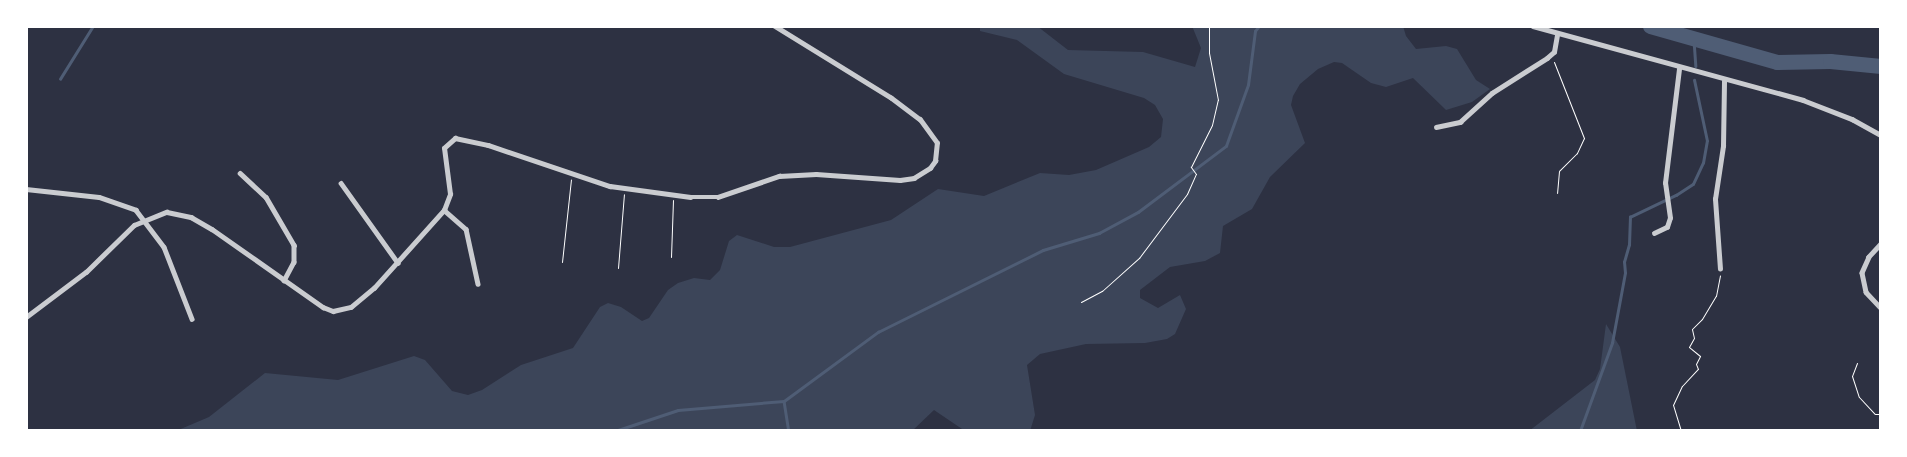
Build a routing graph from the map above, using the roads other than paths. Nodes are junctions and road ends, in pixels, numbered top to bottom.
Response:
1 (774, 26) edge
2 (1533, 26) edge
3 (1556, 35) junction
4 (1679, 69) junction
5 (1724, 81) junction
6 (1436, 127) dead end
7 (1881, 135) edge
8 (240, 173) dead end
9 (341, 182) dead end
10 (26, 189) edge
11 (444, 210) junction
12 (144, 219) junction
13 (1654, 233) dead end
14 (1881, 244) edge
15 (398, 263) junction
16 (1720, 269) road end
17 (284, 281) junction
18 (478, 284) dead end
19 (1881, 308) edge
20 (26, 317) edge
21 (192, 319) dead end

1 - 11 street
2 - 3 street
3 - 4 street
3 - 6 street
4 - 5 street
4 - 13 street
5 - 7 street
5 - 16 street
8 - 17 street
9 - 15 street
10 - 12 street
11 - 15 street
11 - 18 street
12 - 17 street
12 - 20 street
12 - 21 street
14 - 19 street
15 - 17 street

